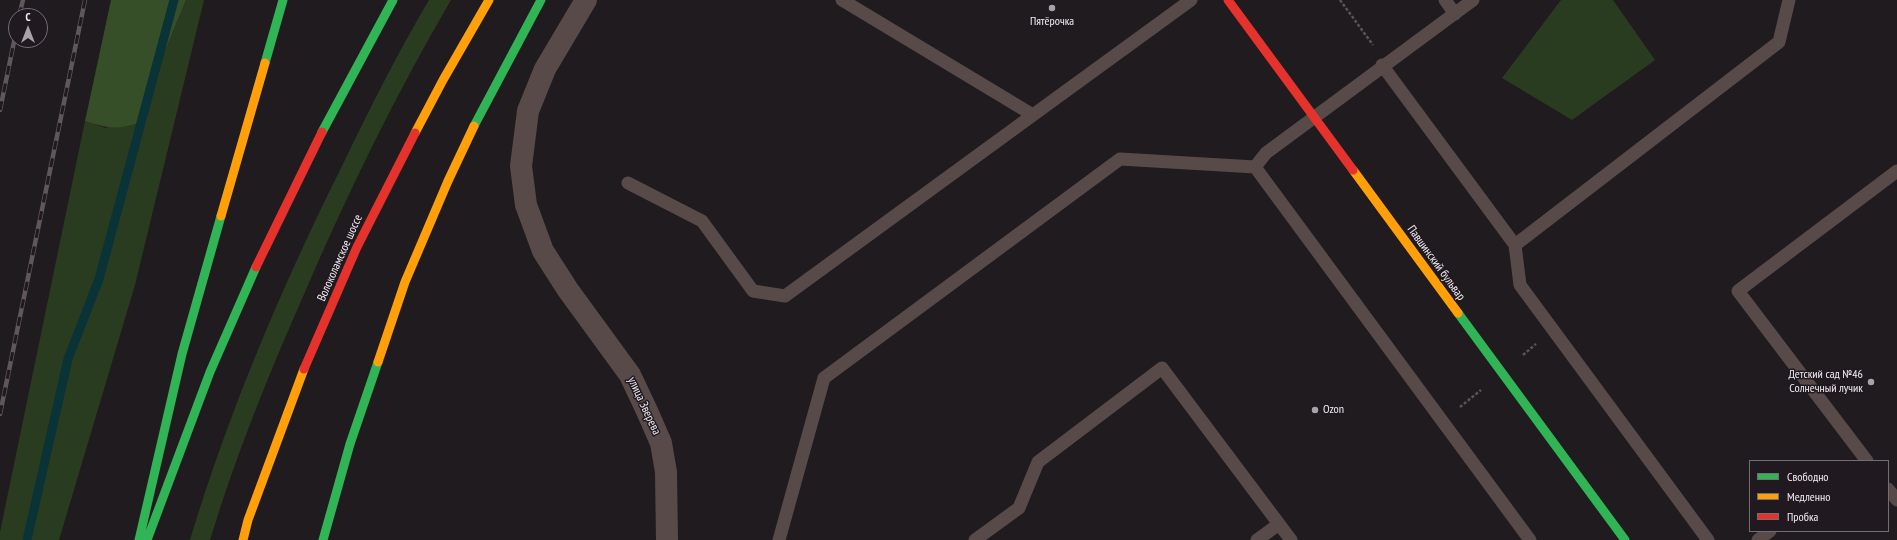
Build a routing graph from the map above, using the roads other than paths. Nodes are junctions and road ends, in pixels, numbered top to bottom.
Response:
1 (283, 0) edge
2 (393, 0) edge
3 (489, 0) edge
4 (541, 0) edge
5 (586, 0) edge
6 (842, 0) edge
7 (1191, 0) edge
8 (1228, 0) edge
9 (1445, 0) edge
10 (1473, 0) edge
11 (1789, 0) edge
12 (1455, 14) junction
13 (1384, 64) junction
14 (1033, 115) junction
15 (1314, 117) junction
16 (1255, 167) junction
17 (1897, 171) edge
18 (628, 183) dead end
19 (1515, 245) junction
20 (1865, 460) edge
21 (1889, 489) edge
22 (1897, 500) edge
23 (1279, 524) junction
24 (1769, 532) edge
25 (139, 540) edge
26 (147, 540) edge
27 (243, 540) edge
28 (323, 540) edge
29 (667, 540) edge
30 (779, 540) edge
31 (975, 540) edge
32 (1258, 540) edge
33 (1291, 540) edge
34 (1530, 540) edge
35 (1625, 540) edge
36 (1708, 540) edge
37 (1758, 540) edge

1 - 25 main road
2 - 26 main road
3 - 27 main road, Волоколамское шоссе
4 - 28 main road
5 - 29 street, улица Зверева
6 - 14 lane
7 - 14 lane
8 - 15 main road, Павшинский бульвар
9 - 12 lane
10 - 12 lane
11 - 19 lane
12 - 13 lane
13 - 15 lane
13 - 19 lane
14 - 18 lane
15 - 16 lane
15 - 35 main road, Павшинский бульвар
16 - 30 lane
16 - 34 lane
17 - 20 lane
19 - 36 lane
21 - 22 lane
23 - 31 lane
23 - 32 lane
23 - 33 lane
24 - 37 lane

